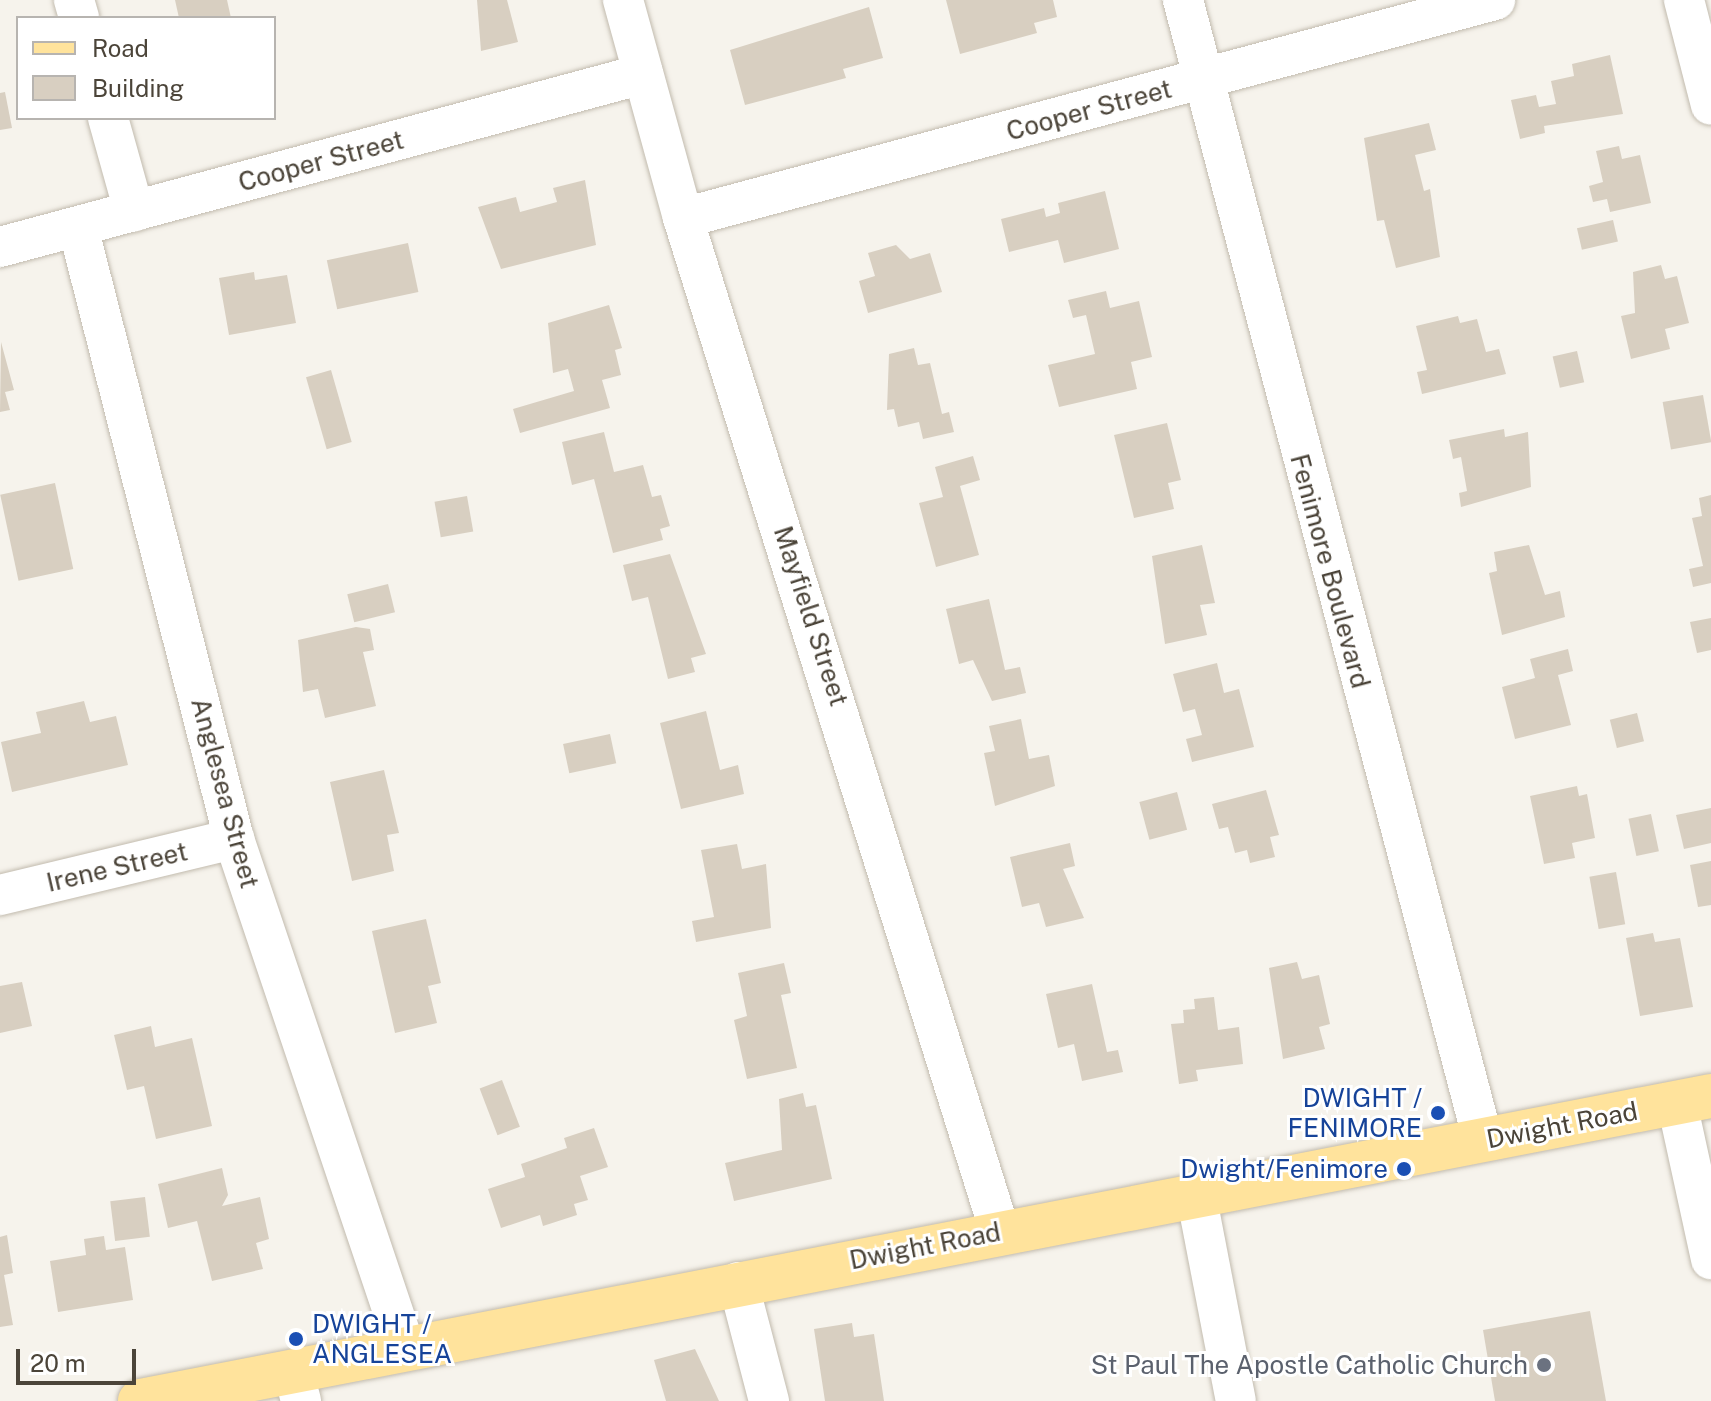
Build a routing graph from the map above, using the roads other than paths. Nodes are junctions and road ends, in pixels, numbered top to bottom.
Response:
1 (623, 0) edge
2 (1183, 0) edge
3 (1495, 0) edge
4 (1684, 0) edge
5 (643, 74) junction
6 (1204, 79) junction
7 (1711, 105) edge
8 (109, 120) edge
9 (134, 211) junction
10 (683, 218) junction
11 (78, 227) junction
12 (0, 247) edge
13 (234, 839) junction
14 (0, 895) edge
15 (1694, 1100) edge
16 (1483, 1140) junction
17 (1196, 1194) junction
18 (1000, 1232) junction
19 (1711, 1259) edge
20 (738, 1282) junction
21 (406, 1350) junction
22 (297, 1386) edge
23 (140, 1401) edge
24 (769, 1401) edge
25 (1236, 1401) edge

1 - 5 street, Mayfield Street
2 - 6 street, Fenimore Boulevard
3 - 6 street, Cooper Street
4 - 7 street
5 - 9 street, Cooper Street
5 - 10 street, Mayfield Street
6 - 10 street, Cooper Street
6 - 16 street, Fenimore Boulevard
8 - 9 street
9 - 11 street, Cooper Street
10 - 18 street, Mayfield Street
11 - 12 street, Cooper Street
11 - 13 street, Anglesea Street
13 - 14 street, Irene Street
13 - 21 street, Anglesea Street
15 - 16 main road, Dwight Road
15 - 19 street
16 - 17 main road, Dwight Road
17 - 18 main road, Dwight Road
17 - 25 street
18 - 20 main road, Dwight Road
20 - 21 main road, Dwight Road
20 - 24 street
21 - 22 main road, Dwight Road
22 - 23 main road, Dwight Road

